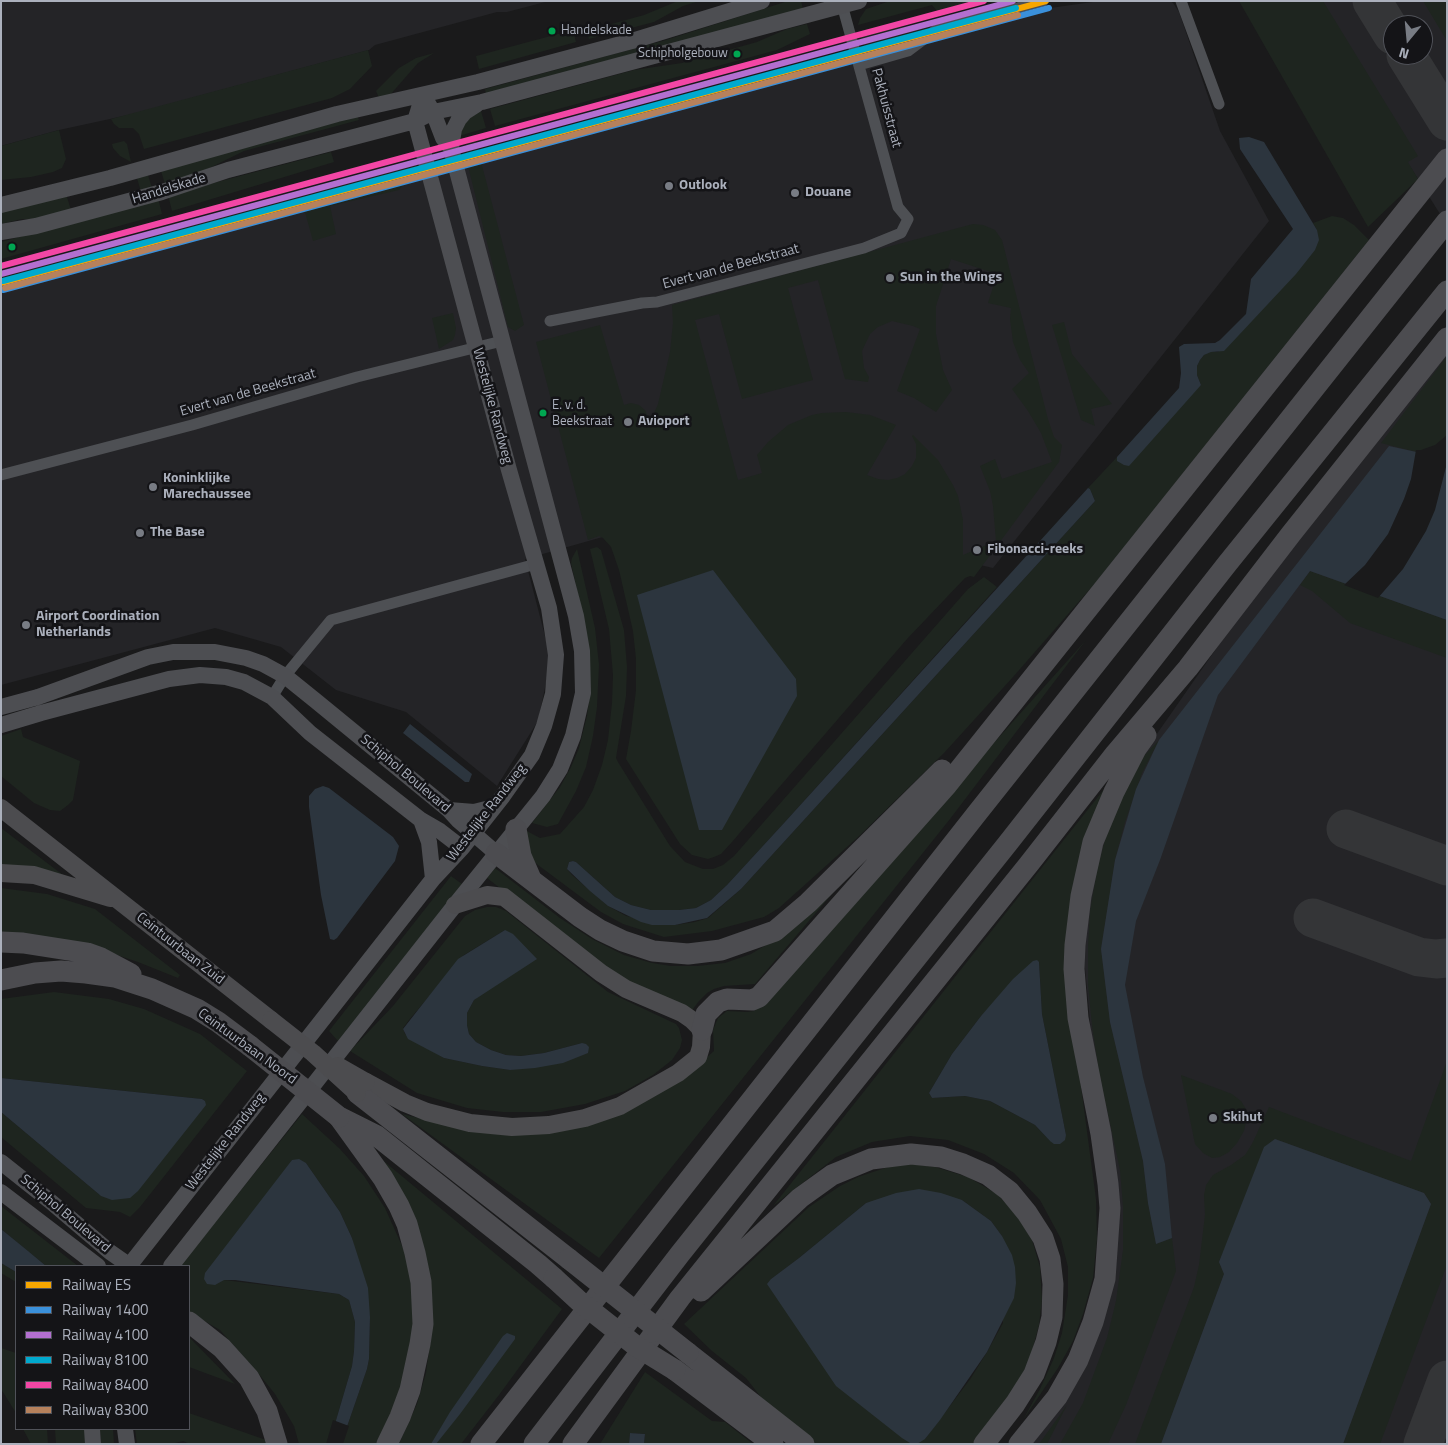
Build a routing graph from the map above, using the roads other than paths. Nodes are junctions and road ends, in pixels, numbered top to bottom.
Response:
1 (762, 1) edge
2 (859, 1) edge
3 (1043, 1) edge
4 (1182, 1) edge
5 (842, 4) edge
6 (859, 65) junction
7 (423, 95) junction
8 (482, 102) junction
9 (1219, 104) dead end
10 (432, 112) junction
11 (415, 121) junction
12 (451, 148) junction
13 (1447, 159) edge
14 (110, 178) junction
15 (88, 184) junction
16 (115, 204) junction
17 (1, 205) edge
18 (95, 210) junction
19 (908, 219) joint
20 (1447, 221) edge
21 (1, 232) edge
22 (1447, 291) edge
23 (550, 321) dead end
24 (1447, 338) edge
25 (502, 341) junction
26 (476, 347) junction
27 (1, 475) edge
28 (536, 564) junction
29 (1188, 668) junction
30 (285, 676) junction
31 (1018, 695) junction
32 (272, 697) junction
33 (1, 707) edge
34 (1, 726) edge
35 (494, 807) junction
36 (1, 808) edge
37 (449, 810) junction
38 (421, 820) junction
39 (516, 829) junction
40 (474, 833) junction
41 (462, 848) junction
42 (496, 853) junction
43 (1, 873) edge
44 (433, 879) junction
45 (532, 881) junction
46 (117, 900) junction
47 (455, 905) junction
48 (1, 942) edge
49 (1, 980) edge
50 (170, 996) junction
51 (702, 1030) junction
52 (362, 1087) junction
53 (339, 1117) junction
54 (1, 1162) edge
55 (1, 1192) edge
56 (97, 1265) edge
57 (128, 1265) edge
58 (130, 1265) edge
59 (172, 1265) edge
60 (190, 1323) edge
61 (627, 1370) junction
62 (92, 1430) edge
63 (125, 1430) edge
64 (94, 1444) edge
65 (127, 1444) edge
66 (277, 1444) edge
67 (386, 1444) edge
68 (481, 1444) edge
69 (534, 1444) edge
70 (573, 1444) edge
71 (773, 1444) edge
72 (804, 1444) edge
73 (984, 1444) edge
74 (1019, 1444) edge

1 - 7 street, Handelskade
2 - 5 street, Handelskade
3 - 6 street
4 - 9 street
5 - 6 street, Pakhuisstraat
5 - 8 street, Handelskade
6 - 19 street, Pakhuisstraat
7 - 10 street, Westelijke Randweg
7 - 11 street
7 - 14 street, Handelskade
8 - 10 street, Handelskade
8 - 12 street, Westelijke Randweg
10 - 11 street, Handelskade
10 - 12 street, Westelijke Randweg
11 - 16 street, Handelskade
11 - 26 street, Westelijke Randweg
12 - 25 street, Westelijke Randweg
13 - 31 highway
14 - 15 street, Handelskade
14 - 16 street, Handelskade
15 - 17 street, Handelskade
15 - 18 street
16 - 18 street, Handelskade
18 - 21 street, Handelskade
19 - 23 street, Evert van de Beekstraat
20 - 68 highway
22 - 69 highway
24 - 29 highway
25 - 26 street, Evert van de Beekstraat
25 - 39 street, Westelijke Randweg
26 - 27 street, Evert van de Beekstraat
26 - 28 street, Westelijke Randweg
28 - 30 street
28 - 35 street, Westelijke Randweg
29 - 61 highway
29 - 74 highway
30 - 32 street
30 - 33 street, Schiphol Boulevard
30 - 37 street, Schiphol Boulevard
31 - 45 highway
31 - 51 highway
32 - 34 street, Schiphol Boulevard
32 - 38 street, Schiphol Boulevard
35 - 37 street
35 - 40 street, Westelijke Randweg
36 - 46 main road, Ceintuurbaan Zuid
37 - 40 street, Schiphol Boulevard
38 - 41 street, Schiphol Boulevard
38 - 44 street
39 - 42 street, Westelijke Randweg
39 - 45 highway
40 - 41 street, Westelijke Randweg
40 - 42 street, Schiphol Boulevard
41 - 42 street
41 - 44 street, Westelijke Randweg
42 - 45 highway
42 - 47 street, Westelijke Randweg
43 - 46 main road
44 - 58 street, Westelijke Randweg
46 - 52 main road, Ceintuurbaan Zuid, bridge
47 - 51 main road
47 - 59 street, Westelijke Randweg
48 - 50 highway
49 - 50 highway, Ceintuurbaan Noord
50 - 53 highway, Ceintuurbaan Noord, bridge
51 - 52 main road, Ceintuurbaan Zuid
52 - 72 highway, bridge
53 - 67 highway
53 - 71 highway, bridge
54 - 57 street, Schiphol Boulevard
55 - 56 street, Schiphol Boulevard
60 - 66 highway
61 - 70 highway
61 - 73 highway
62 - 64 street
63 - 65 street

